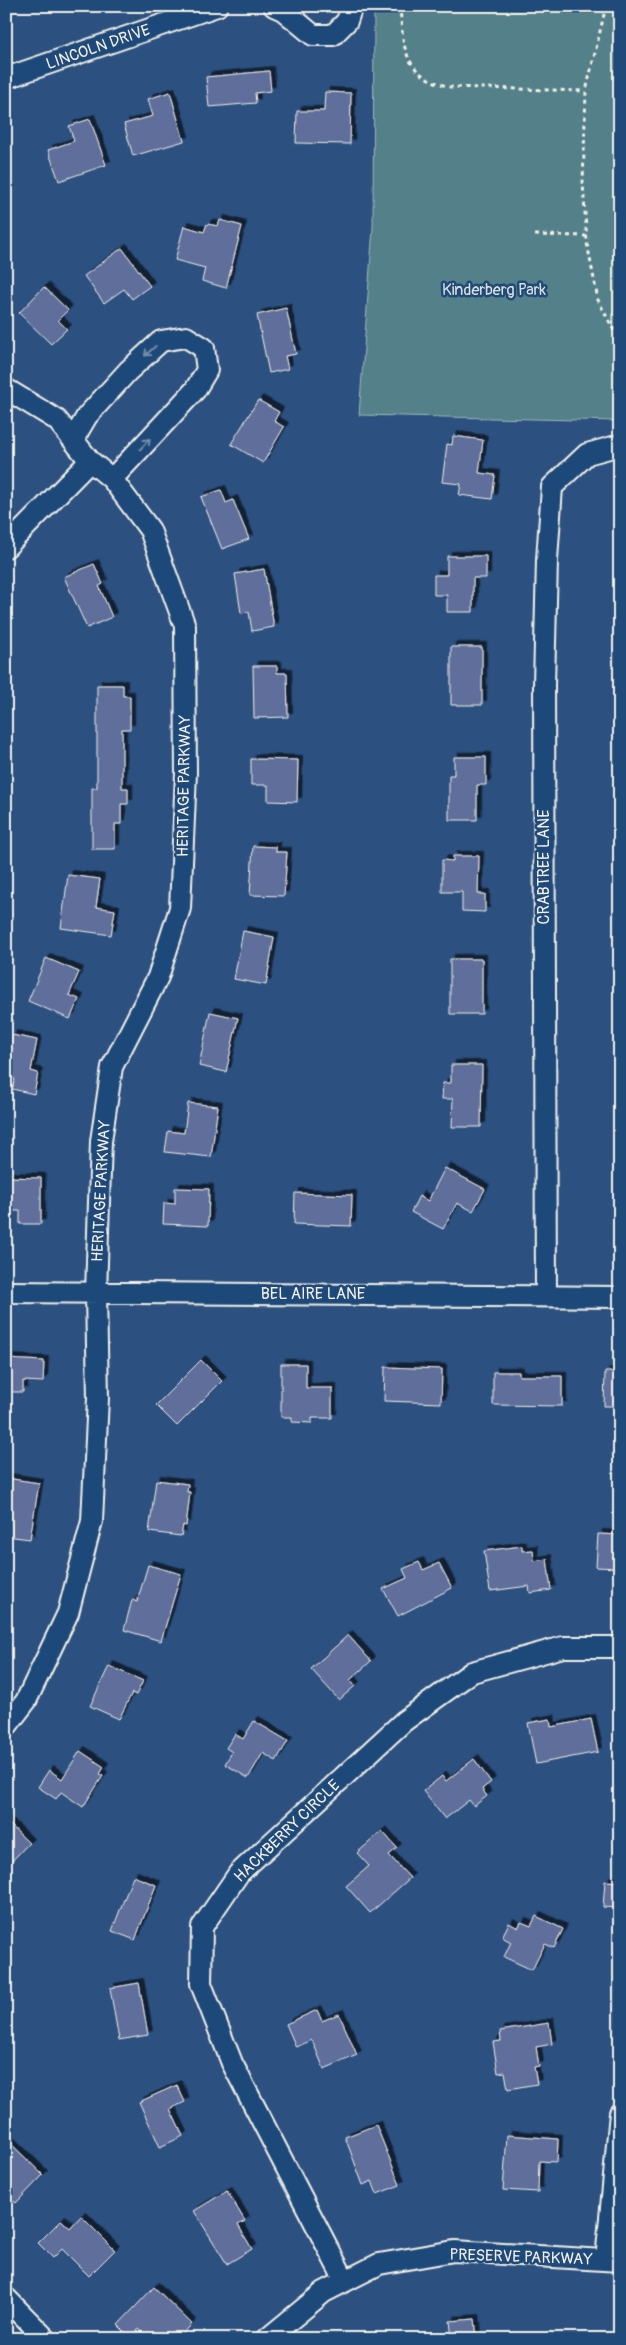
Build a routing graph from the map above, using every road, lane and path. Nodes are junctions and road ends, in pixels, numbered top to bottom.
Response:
1 (217, 6) edge
2 (274, 6) edge
3 (352, 6) edge
4 (400, 6) edge
5 (606, 6) edge
6 (6, 78) edge
7 (586, 90) junction
8 (535, 235) dead end
9 (586, 236) junction
10 (620, 324) edge
11 (619, 340) edge
12 (6, 389) edge
13 (73, 440) junction
14 (620, 445) edge
15 (90, 461) junction
16 (112, 480) junction
17 (6, 546) edge
18 (6, 1292) edge
19 (96, 1293) junction
20 (546, 1296) junction
21 (620, 1297) edge
22 (620, 1646) edge
23 (6, 1727) edge
24 (620, 2113) edge
25 (613, 2261) edge
26 (345, 2281) junction
27 (6, 2298) edge
28 (46, 2339) edge
29 (267, 2339) edge

1 - 6 street, LINCOLN DRIVE
2 - 3 street
4 - 7 path
5 - 7 path
7 - 9 path
8 - 9 path
9 - 11 path
10 - 11 path
12 - 13 street, HERITAGE PARKWAY
13 - 15 street, HERITAGE PARKWAY
16 -> 13 street
14 - 20 street, CRABTREE LANE
15 - 16 street, HERITAGE PARKWAY
15 - 17 street
16 - 19 street, HERITAGE PARKWAY
18 - 19 street, BEL AIRE LANE
19 - 20 street, BEL AIRE LANE
19 - 23 street, HERITAGE PARKWAY
20 - 21 street, BEL AIRE LANE
22 - 26 street, HACKBERRY CIRCLE
24 - 25 street
25 - 26 street, PRESERVE PARKWAY
26 - 29 street, PRESERVE PARKWAY
27 - 28 street

